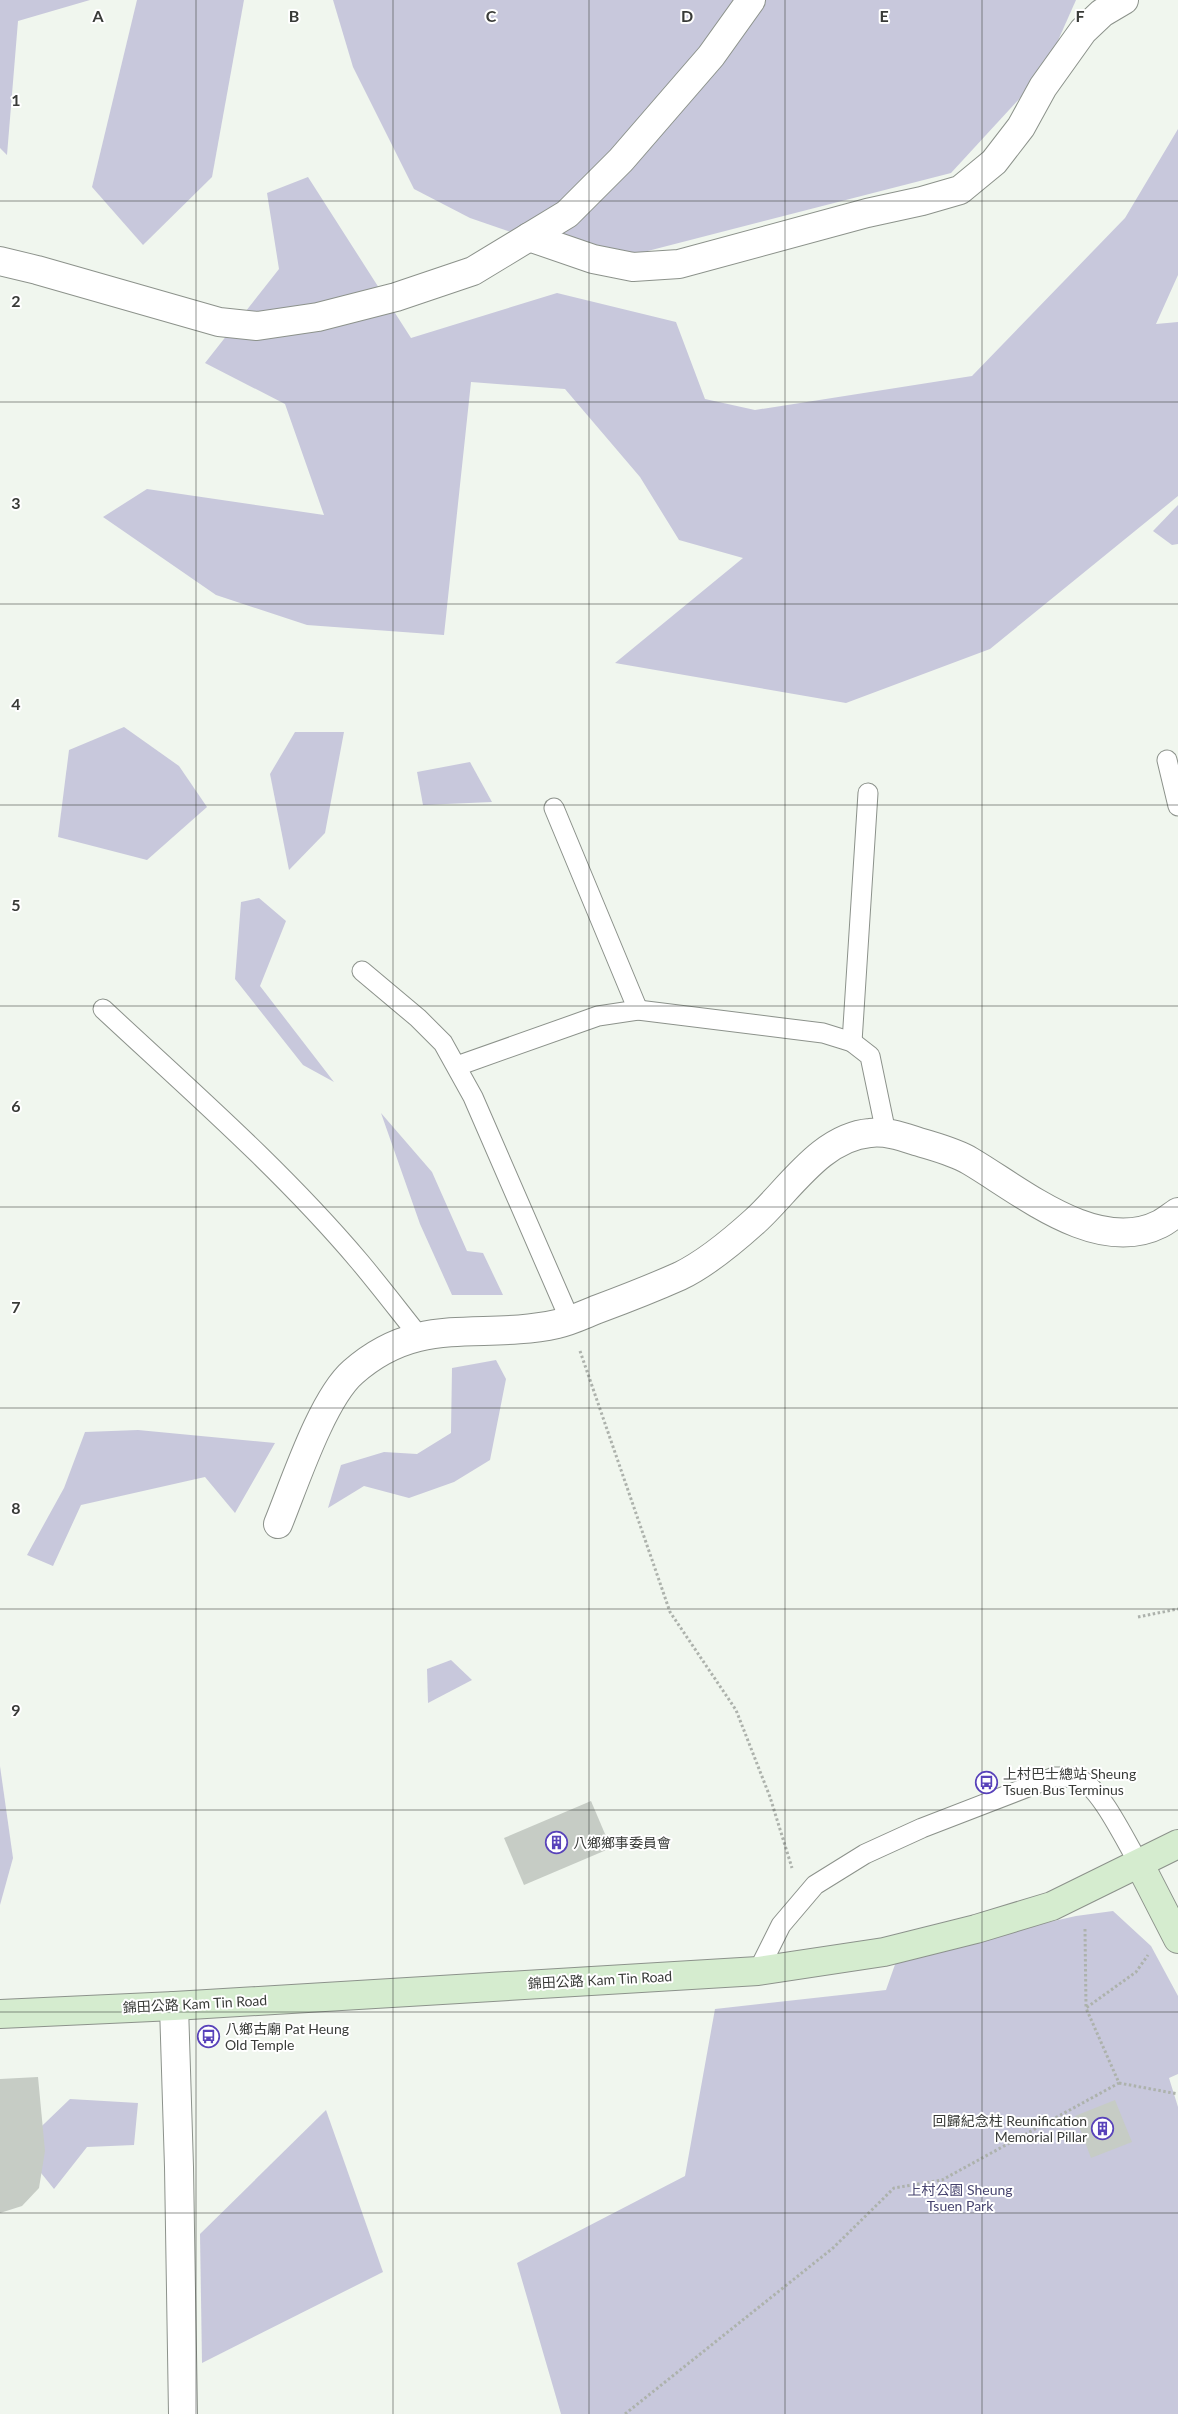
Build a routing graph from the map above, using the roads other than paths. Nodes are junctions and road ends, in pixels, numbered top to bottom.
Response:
1 (752, 0) edge
2 (1124, 0) edge
3 (529, 237) junction
4 (0, 261) edge
5 (1167, 760) dead end
6 (868, 793) dead end
7 (1178, 806) edge
8 (554, 808) dead end
9 (362, 971) dead end
10 (103, 1009) dead end
11 (638, 1010) junction
12 (852, 1042) junction
13 (457, 1066) junction
14 (886, 1134) junction
15 (1178, 1212) edge
16 (570, 1320) junction
17 (418, 1336) junction
18 (278, 1524) dead end
19 (1178, 1844) edge
20 (1140, 1865) junction
21 (1178, 1939) edge
22 (758, 1971) junction
23 (174, 2006) junction
24 (0, 2014) edge
25 (183, 2414) edge

1 - 3 street
2 - 3 street
3 - 4 street
5 - 7 lane
6 - 12 lane
8 - 11 lane
9 - 13 lane
10 - 17 lane
11 - 12 lane
11 - 13 lane
12 - 14 lane
13 - 16 lane
14 - 15 street
14 - 16 street
16 - 17 street
17 - 18 street
19 - 20 main road, 錦田公路 Kam Tin Road
20 - 21 main road
20 - 22 main road, 錦田公路 Kam Tin Road
20 - 22 lane
22 - 23 main road, 錦田公路 Kam Tin Road
23 - 24 main road, 錦田公路 Kam Tin Road
23 - 25 street

